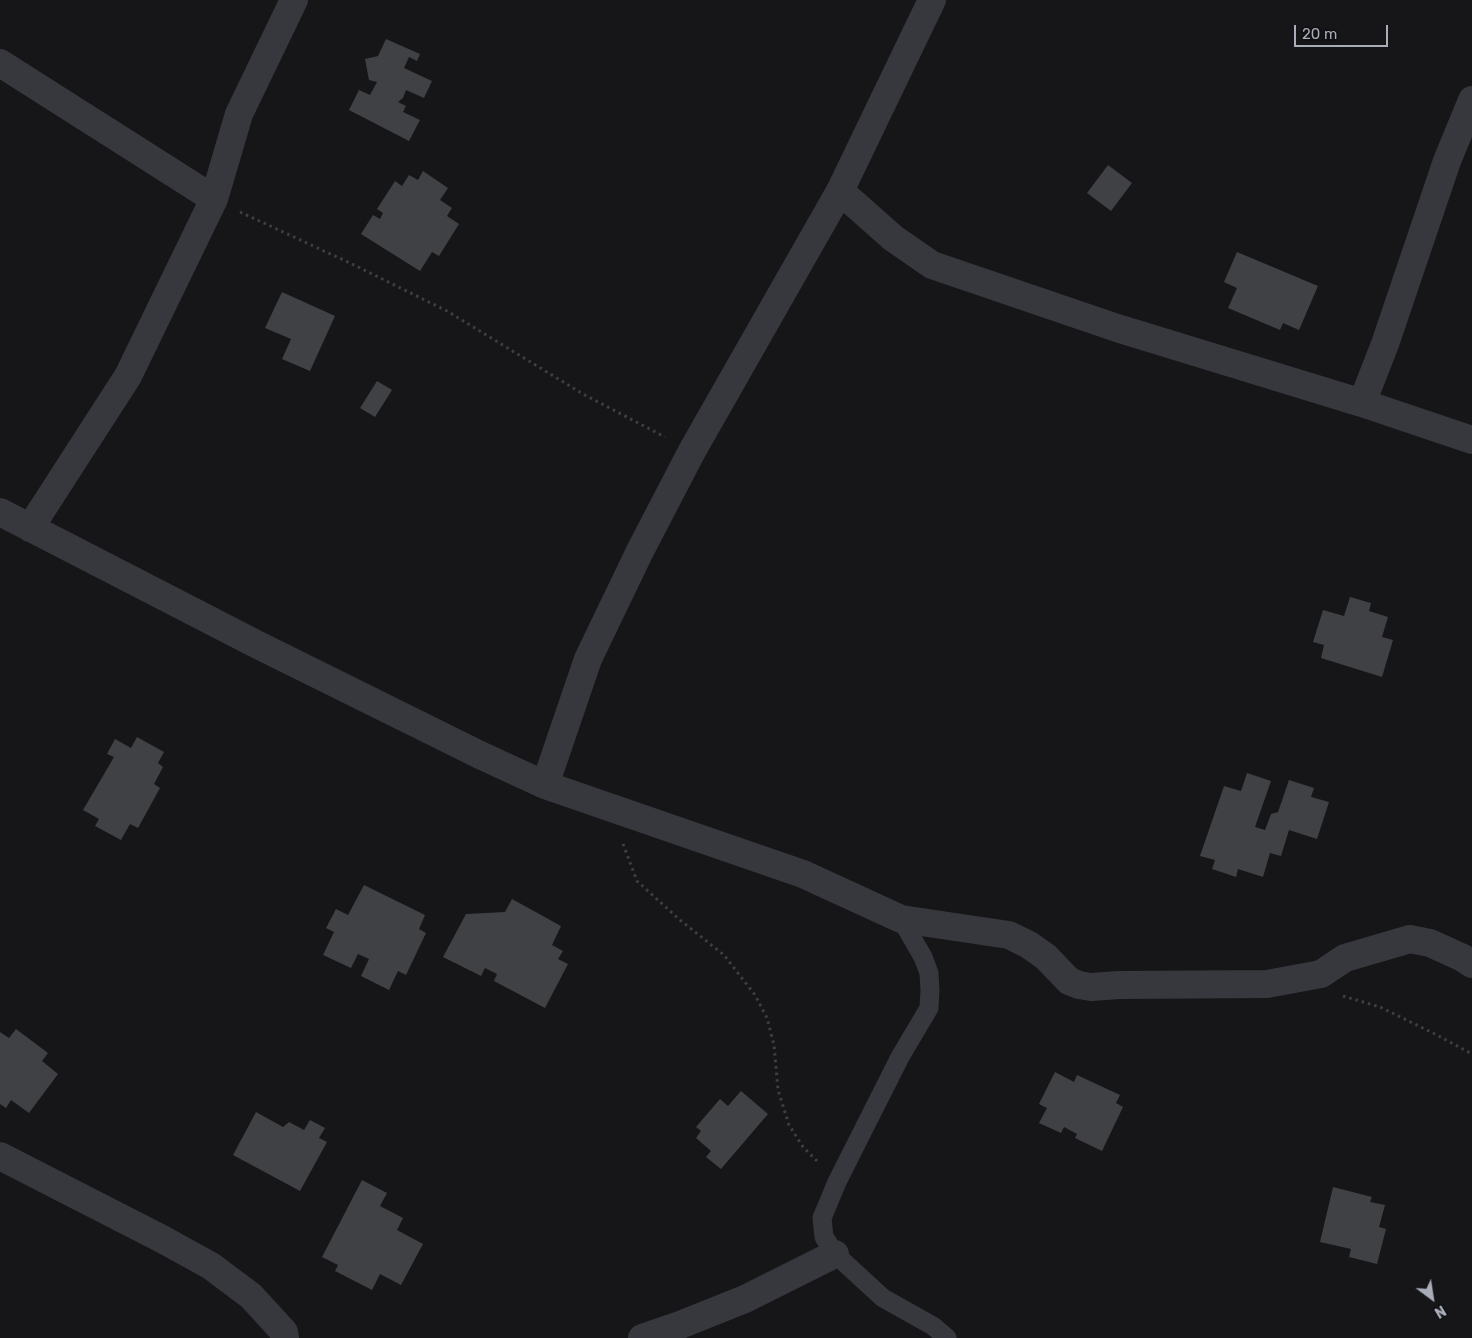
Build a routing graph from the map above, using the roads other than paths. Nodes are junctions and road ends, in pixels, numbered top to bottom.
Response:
1 (294, 0) edge
2 (932, 0) edge
3 (0, 63) edge
4 (1472, 100) edge
5 (840, 191) junction
6 (214, 200) junction
7 (1362, 403) junction
8 (1472, 440) edge
9 (0, 512) edge
10 (30, 528) junction
11 (545, 785) junction
12 (901, 919) junction
13 (1472, 964) edge
14 (0, 1156) edge
15 (835, 1254) junction
16 (285, 1338) edge
17 (642, 1338) edge
18 (947, 1338) edge

1 - 6 street
2 - 5 street
3 - 6 street
4 - 7 street
5 - 7 street
5 - 11 street
6 - 10 street
7 - 8 street
9 - 10 street
10 - 11 street
11 - 12 street
12 - 13 street
12 - 15 lane
14 - 16 street
15 - 17 street
15 - 18 lane

